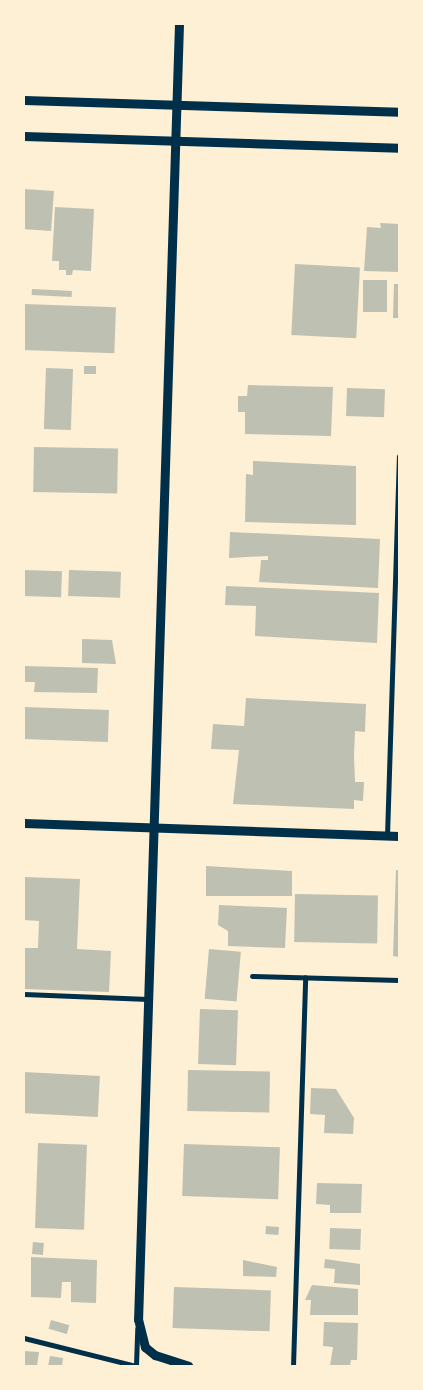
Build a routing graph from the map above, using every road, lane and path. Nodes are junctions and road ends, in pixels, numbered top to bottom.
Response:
1 (179, 24) edge
2 (24, 100) edge
3 (176, 104) junction
4 (399, 112) edge
5 (24, 136) edge
6 (174, 141) junction
7 (399, 148) edge
8 (399, 456) edge
9 (24, 823) edge
10 (153, 828) junction
11 (387, 836) junction
12 (399, 836) edge
13 (252, 976) dead end
14 (305, 977) junction
15 (399, 980) edge
16 (24, 994) edge
17 (148, 999) junction
18 (138, 1318) junction
19 (24, 1338) edge
20 (136, 1366) edge
21 (188, 1366) edge
22 (293, 1366) edge

1 - 3 street
2 - 3 street
3 - 4 street
3 - 6 street
5 - 6 street
6 - 7 street
6 - 10 street
8 - 11 street
9 - 10 street
10 - 11 street
10 - 17 street
11 - 12 street
13 - 14 street
14 - 15 street
14 - 22 street
16 - 17 street
17 - 18 street
18 - 20 street
18 - 21 street
19 - 20 street

